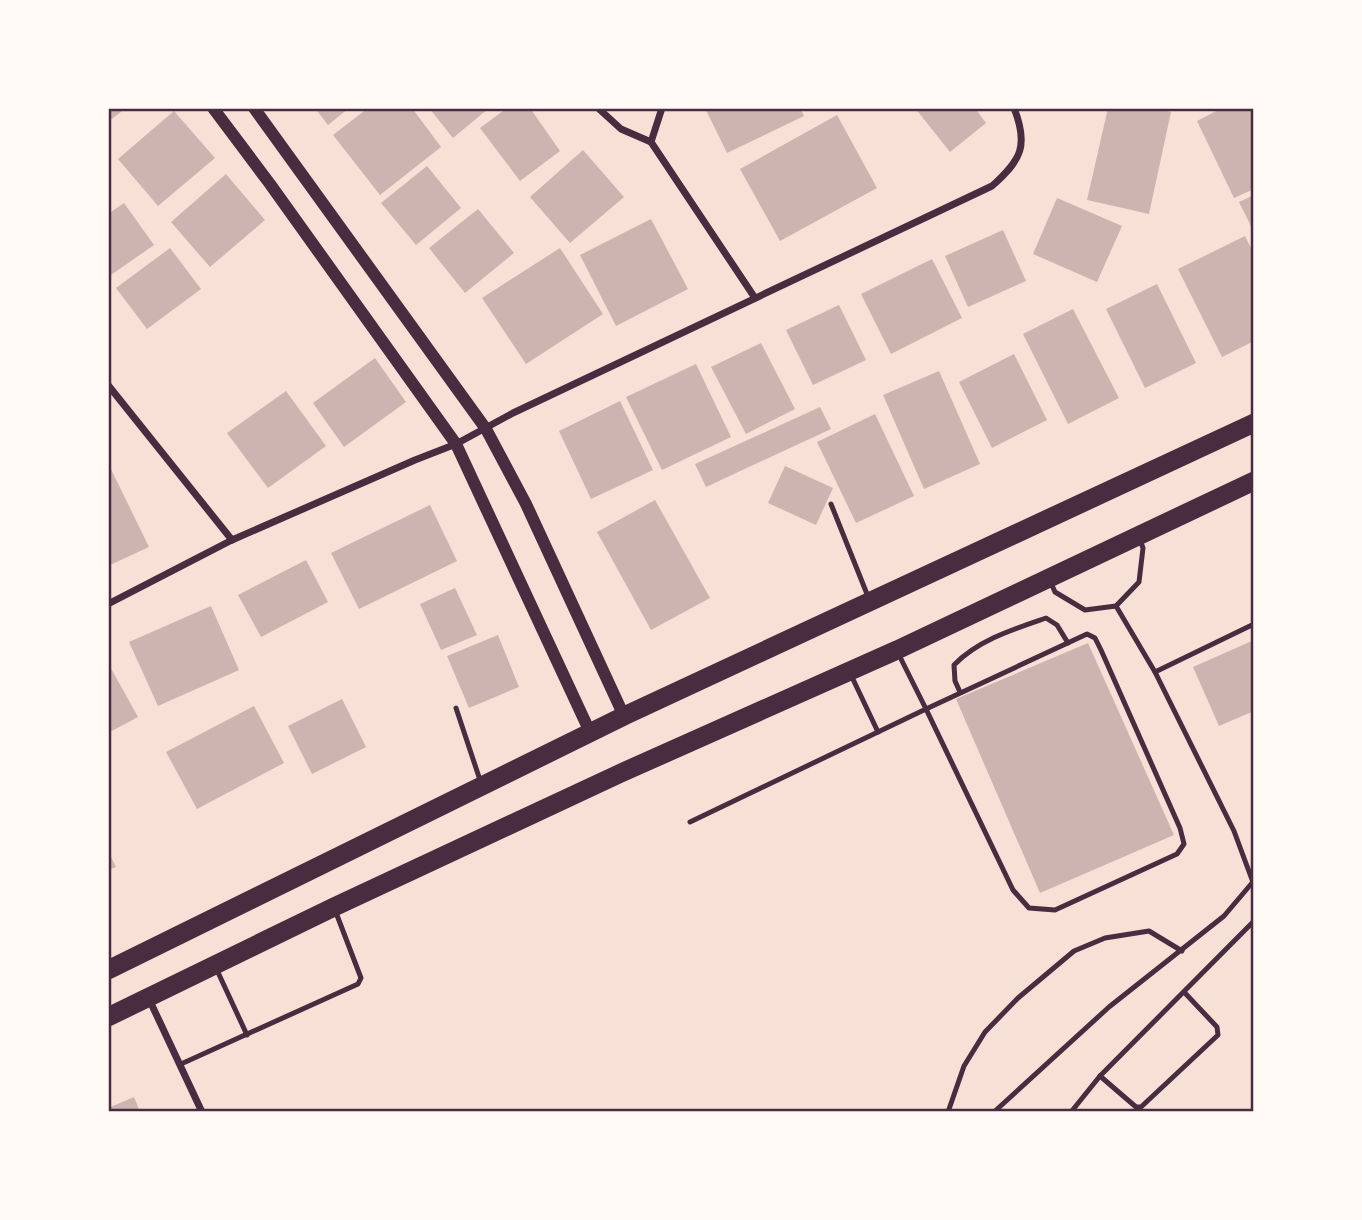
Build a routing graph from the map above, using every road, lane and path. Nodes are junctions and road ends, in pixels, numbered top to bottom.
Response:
1 (213, 108) edge
2 (254, 108) edge
3 (598, 108) edge
4 (662, 108) edge
5 (1014, 108) edge
6 (651, 142) junction
7 (755, 298) junction
8 (108, 385) edge
9 (1254, 423) edge
10 (486, 429) junction
11 (456, 444) junction
12 (1254, 481) edge
13 (831, 504) dead end
14 (1138, 535) junction
15 (232, 540) junction
16 (1049, 578) junction
17 (870, 602) junction
18 (108, 604) edge
19 (1116, 606) junction
20 (1254, 624) edge
21 (1068, 643) junction
22 (897, 650) junction
23 (850, 672) junction
24 (1155, 673) junction
25 (960, 692) junction
26 (456, 708) dead end
27 (926, 709) junction
28 (624, 716) junction
29 (590, 732) junction
30 (878, 732) junction
31 (482, 786) junction
32 (690, 821) dead end
33 (1253, 884) edge
34 (334, 907) junction
35 (1254, 921) edge
36 (1182, 951) junction
37 (215, 965) junction
38 (108, 970) edge
39 (1184, 992) junction
40 (149, 998) junction
41 (108, 1017) edge
42 (247, 1035) junction
43 (181, 1065) junction
44 (1100, 1076) junction
45 (202, 1111) edge
46 (948, 1111) edge
47 (994, 1111) edge
48 (1070, 1111) edge

1 - 11 street
2 - 10 street
3 - 6 street
4 - 6 street
5 - 7 street
6 - 7 street
7 - 10 street
8 - 15 street
9 - 17 highway
10 - 11 street
10 - 28 street
11 - 15 street
11 - 29 street
12 - 14 highway
13 - 17 lane
14 - 16 highway
14 - 19 lane
15 - 18 street
16 - 19 lane
16 - 22 highway
17 - 28 highway
19 - 24 lane
20 - 24 lane
21 - 25 lane
21 - 25 lane
21 - 27 lane
22 - 23 highway
22 - 27 lane
23 - 30 lane
23 - 34 highway
24 - 33 lane
25 - 27 lane
26 - 31 lane
27 - 30 lane
28 - 29 highway
29 - 31 highway
30 - 32 lane
31 - 38 highway
33 - 36 lane
34 - 37 highway
34 - 42 lane
35 - 39 lane
36 - 46 lane
36 - 47 lane
37 - 40 highway
37 - 42 lane
39 - 44 lane
39 - 44 lane
40 - 41 highway
40 - 43 street
42 - 43 lane
43 - 45 street
44 - 48 lane

